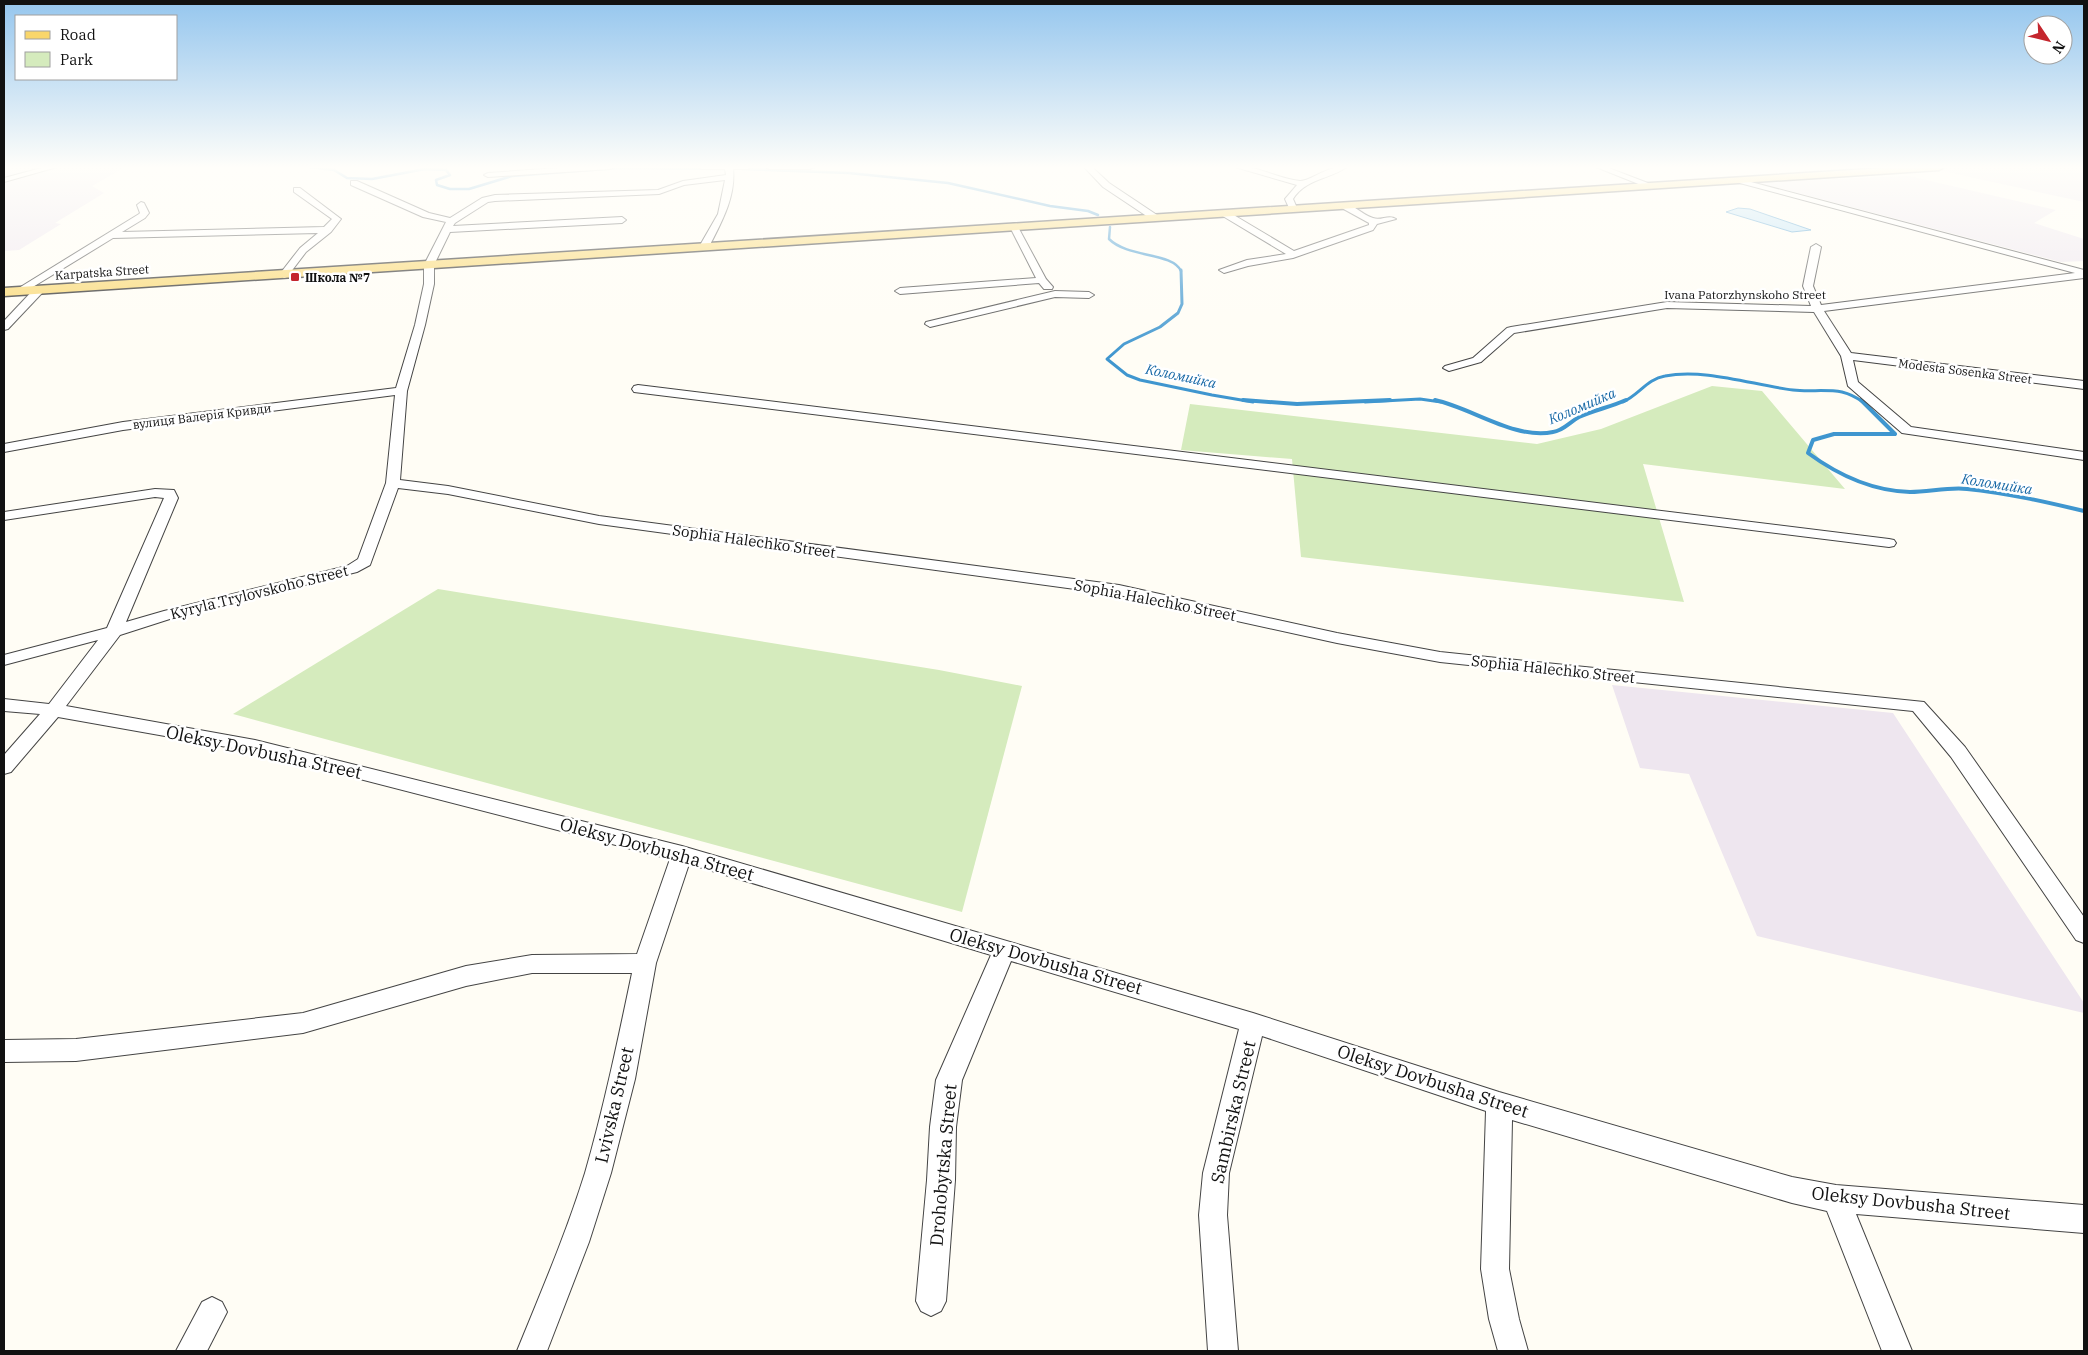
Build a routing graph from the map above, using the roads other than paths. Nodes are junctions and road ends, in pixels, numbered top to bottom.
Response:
1 (121, 230) edge
2 (320, 230) edge
3 (328, 230) edge
4 (447, 230) edge
5 (713, 230) edge
6 (964, 230) edge
7 (1016, 230) edge
8 (1253, 230) edge
9 (1363, 230) edge
10 (1930, 230) edge
11 (112, 236) junction
12 (704, 247) junction
13 (1816, 247) dead end
14 (1293, 254) junction
15 (429, 265) junction
16 (1224, 270) dead end
17 (2084, 274) edge
18 (284, 275) junction
19 (1042, 280) junction
20 (39, 290) junction
21 (900, 291) dead end
22 (4, 292) edge
23 (19, 292) junction
24 (1055, 294) junction
25 (1089, 295) dead end
26 (1817, 309) junction
27 (930, 324) dead end
28 (4, 327) edge
29 (1847, 356) junction
30 (1449, 368) dead end
31 (2084, 384) edge
32 (638, 389) dead end
33 (401, 391) junction
34 (4, 448) edge
35 (2084, 456) edge
36 (393, 483) junction
37 (4, 516) edge
38 (1888, 543) dead end
39 (114, 631) junction
40 (4, 660) edge
41 (4, 705) edge
42 (54, 710) junction
43 (4, 767) edge
44 (682, 854) junction
45 (2075, 907) edge
46 (2084, 934) edge
47 (1005, 949) junction
48 (645, 963) junction
49 (1253, 1023) junction
50 (4, 1051) edge
51 (1499, 1104) junction
52 (1836, 1199) junction
53 (2084, 1219) edge
54 (931, 1301) dead end
55 (212, 1312) dead end
56 (191, 1351) edge
57 (532, 1351) edge
58 (1223, 1351) edge
59 (1513, 1351) edge
60 (1897, 1351) edge

1 - 11 street
2 - 11 street
3 - 18 street
4 - 15 street
5 - 12 street
6 - 12 main road, Karpatska Street
7 - 19 street
8 - 14 street
9 - 14 street
10 - 17 street
11 - 23 street
12 - 15 main road, Karpatska Street
13 - 26 street
14 - 16 street
15 - 18 main road, Karpatska Street
15 - 33 street, Kyryla Trylovskoho Street
17 - 26 street, Ivana Patorzhynskoho Street
18 - 20 main road, Karpatska Street
19 - 21 street
19 - 24 street
20 - 23 main road, Karpatska Street
20 - 28 street
22 - 23 main road, Karpatska Street
24 - 25 street
24 - 27 street
26 - 29 street
26 - 30 street, Ivana Patorzhynskoho Street
29 - 31 street, Modesta Sosenka Street
29 - 35 street
32 - 38 street
33 - 34 street, вулиця Валерія Кривди
33 - 36 street, Kyryla Trylovskoho Street
36 - 39 street, Kyryla Trylovskoho Street
36 - 45 street, Sophia Halechko Street
37 - 39 street
39 - 40 street
39 - 42 street
41 - 42 street, Oleksy Dovbusha Street
42 - 43 street
42 - 44 street, Oleksy Dovbusha Street
44 - 47 street, Oleksy Dovbusha Street
44 - 48 street, Lvivska Street
45 - 46 street
47 - 49 street, Oleksy Dovbusha Street
47 - 54 street, Drohobytska Street
48 - 50 street
48 - 57 street, Lvivska Street
49 - 51 street, Oleksy Dovbusha Street
49 - 58 street, Sambirska Street
51 - 52 street, Oleksy Dovbusha Street
51 - 59 street
52 - 53 street, Oleksy Dovbusha Street
52 - 60 street
55 - 56 street

